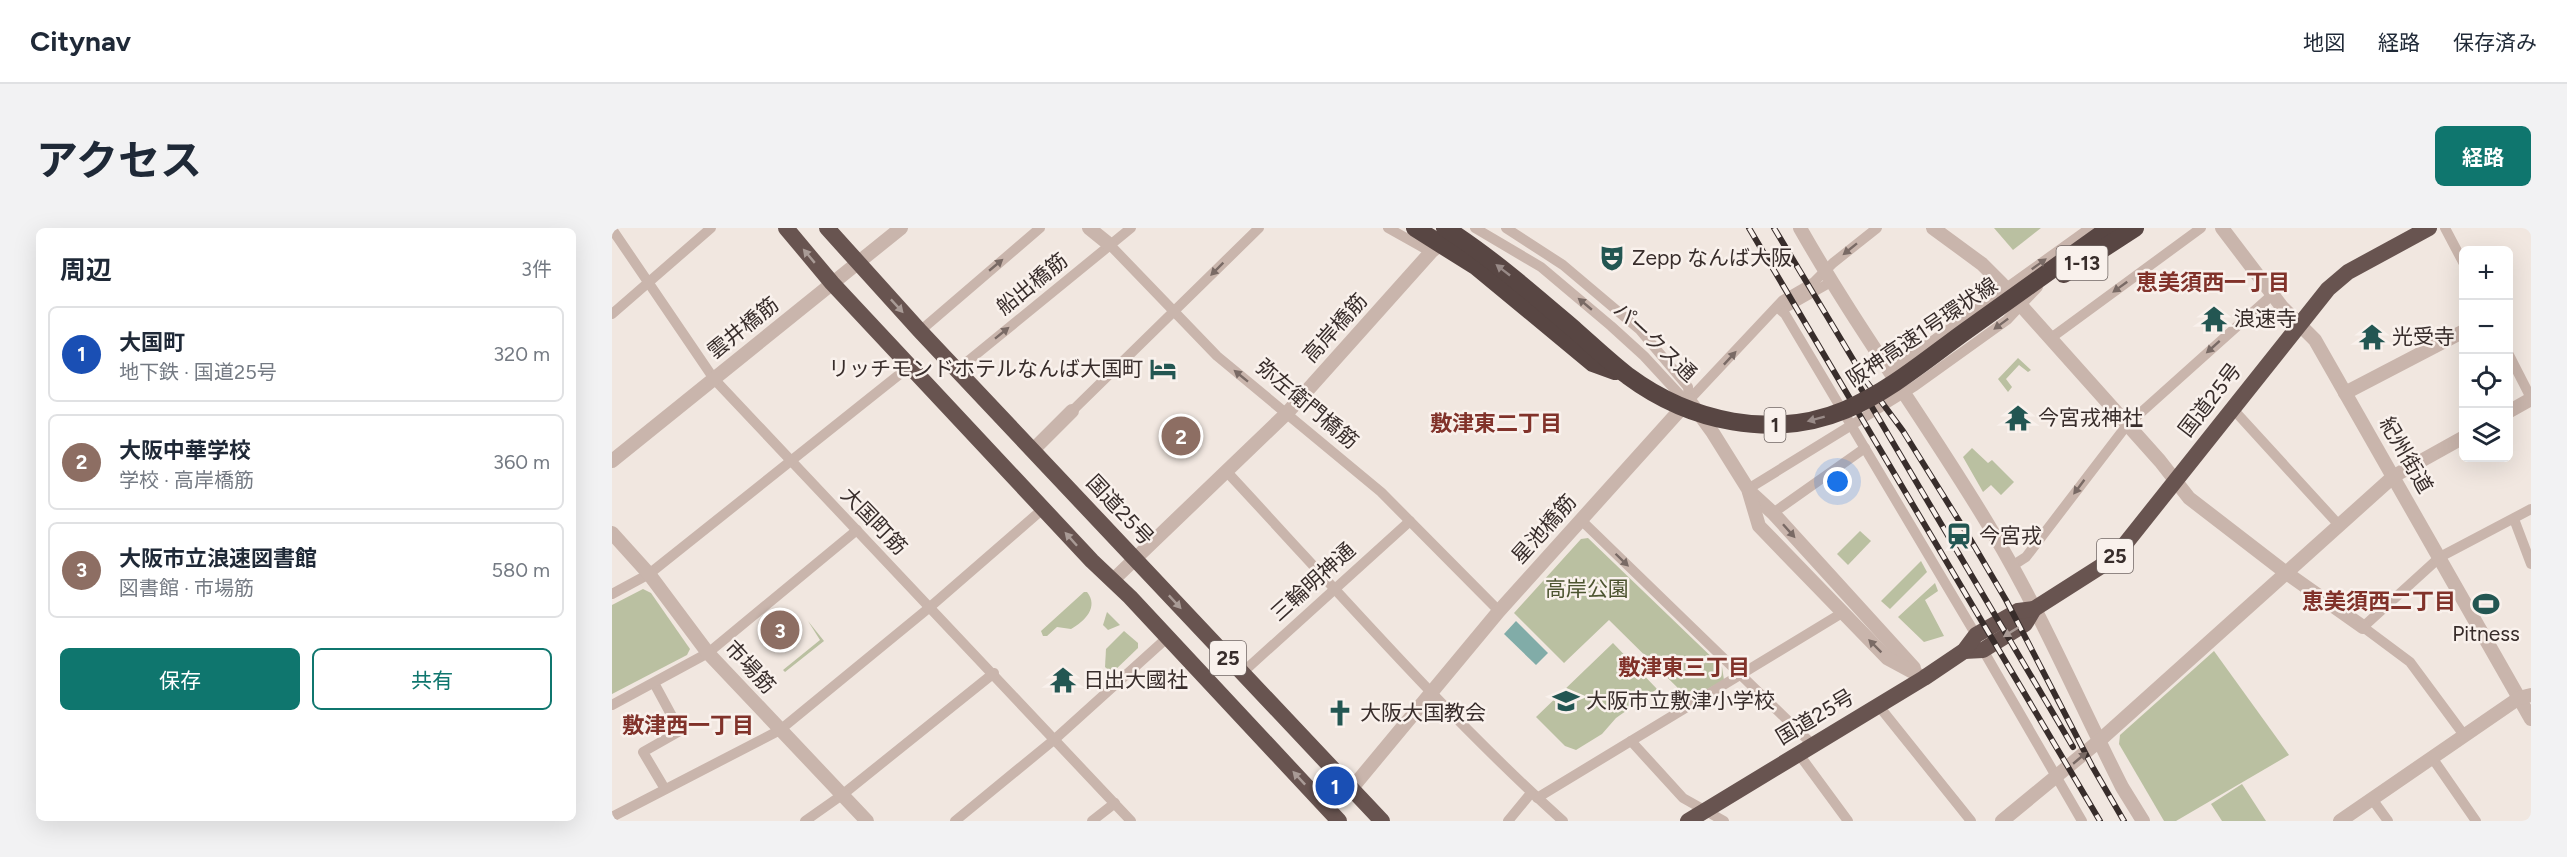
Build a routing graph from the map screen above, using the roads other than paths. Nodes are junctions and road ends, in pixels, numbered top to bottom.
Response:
1 (711, 228) edge
2 (786, 228) edge
3 (827, 228) edge
4 (901, 228) edge
5 (1040, 228) edge
6 (1089, 228) edge
7 (1131, 228) edge
8 (1259, 228) edge
9 (1388, 228) edge
10 (1415, 228) edge
11 (1445, 228) edge
12 (1460, 228) edge
13 (1475, 228) edge
14 (1506, 228) edge
15 (1800, 228) edge
16 (1876, 228) edge
17 (1933, 228) edge
18 (2090, 228) edge
19 (2105, 228) edge
20 (2110, 228) edge
21 (2135, 228) edge
22 (2201, 228) edge
23 (2222, 228) edge
24 (2429, 228) edge
25 (2445, 228) edge
26 (613, 232) edge
27 (1110, 245) junction
28 (1431, 252) junction
29 (2459, 256) edge
30 (857, 263) junction
31 (1828, 277) junction
32 (649, 282) junction
33 (832, 283) junction
34 (2006, 288) junction
35 (2272, 294) junction
36 (2023, 298) junction
37 (1777, 307) junction
38 (1174, 312) junction
39 (612, 314) edge
40 (2298, 325) junction
41 (920, 331) junction
42 (2459, 333) edge
43 (2051, 338) junction
44 (2509, 354) edge
45 (910, 366) junction
46 (957, 370) junction
47 (1889, 372) junction
48 (1628, 375) junction
49 (714, 379) junction
50 (1903, 393) junction
51 (2346, 393) junction
52 (2531, 398) edge
53 (1689, 400) junction
54 (2232, 408) junction
55 (2513, 409) edge
56 (1072, 411) joint
57 (1287, 413) junction
58 (1850, 424) junction
59 (2127, 424) junction
60 (2459, 439) edge
61 (1865, 448) junction
62 (1033, 450) junction
63 (612, 461) edge
64 (790, 463) junction
65 (1227, 472) junction
66 (2394, 476) junction
67 (2176, 480) junction
68 (1748, 489) junction
69 (1044, 508) junction
70 (2531, 510) edge
71 (1773, 513) junction
72 (1580, 519) junction
73 (2514, 519) junction
74 (1410, 520) junction
75 (2338, 524) junction
76 (857, 530) junction
77 (612, 533) edge
78 (2440, 557) junction
79 (1135, 559) junction
80 (2531, 564) edge
81 (2012, 566) junction
82 (2285, 572) junction
83 (649, 574) junction
84 (1112, 581) junction
85 (1335, 588) junction
86 (612, 594) edge
87 (930, 607) junction
88 (2034, 609) junction
89 (1499, 611) junction
90 (1842, 613) junction
91 (2363, 627) junction
92 (1168, 637) junction
93 (1979, 642) junction
94 (708, 653) junction
95 (1242, 673) junction
96 (994, 674) junction
97 (1741, 676) junction
98 (1924, 678) junction
99 (654, 683) junction
100 (1431, 692) junction
101 (2525, 697) edge
102 (612, 705) edge
103 (1878, 705) junction
104 (2531, 719) edge
105 (780, 730) junction
106 (2464, 735) junction
107 (1055, 739) junction
108 (1631, 741) junction
109 (2099, 741) junction
110 (1806, 749) junction
111 (2433, 759) junction
112 (2057, 777) junction
113 (1352, 788) junction
114 (665, 789) junction
115 (842, 795) junction
116 (1534, 796) junction
117 (2372, 800) junction
118 (1114, 803) junction
119 (1707, 810) junction
120 (612, 817) edge
121 (804, 821) edge
122 (867, 821) edge
123 (955, 821) edge
124 (1092, 821) edge
125 (1131, 821) edge
126 (1339, 821) edge
127 (1382, 821) edge
128 (1508, 821) edge
129 (1563, 821) edge
130 (1688, 821) edge
131 (1724, 821) edge
132 (1848, 821) edge
133 (1971, 821) edge
134 (2002, 821) edge
135 (2082, 821) edge
136 (2142, 821) edge
137 (2340, 821) edge
138 (2388, 821) edge
139 (2476, 821) edge

1 - 32 street
33 -> 2 highway, 25
3 - 30 highway, 国道25号 / 25
4 - 30 street, 雲井橋筋
41 -> 5 street
6 - 27 street, 弥左衛門橋筋
7 - 27 street, 船出橋筋
8 -> 38 street
9 - 28 street
10 - 48 highway, bridge
48 -> 11 highway, 阪神高速1号環状線 / 1, bridge
12 - 28 street, 高岸橋筋
53 -> 13 street, パークス通
14 - 53 street, パークス通
15 - 31 street
16 -> 31 street
17 - 34 street
34 -> 18 street
19 - 36 street
20 - 36 highway, 阪神高速1号環状線 / 1, bridge
21 - 36 highway, 1-13, bridge
22 -> 43 street
23 - 35 street, 紀州街道
24 - 40 highway, 国道25号 / 25
25 - 29 street
26 - 32 street, 大国町筋
27 - 38 street, 弥左衛門橋筋
46 -> 27 street, 船出橋筋
28 - 57 street, 高岸橋筋
30 - 33 street, 雲井橋筋
30 -> 41 highway, 国道25号 / 25
31 - 37 street
31 - 47 street
32 - 39 street
32 - 49 street, 大国町筋
33 - 45 highway, 25
33 - 49 street, 雲井橋筋
34 - 36 street
34 - 47 street
35 - 40 street, 紀州街道
35 -> 59 street
36 - 43 street
36 -> 48 highway, 阪神高速1号環状線 / 1, bridge
36 -> 50 street
53 -> 37 street, 星池橋筋
37 - 58 street
38 - 56 street
57 -> 38 street, 弥左衛門橋筋
40 - 51 street, 紀州街道
40 - 54 highway, 国道25号 / 25
41 - 46 highway, 国道25号 / 25
42 - 51 street
43 - 59 street
44 - 52 street
45 - 64 street
45 - 69 highway, 25
46 - 62 highway, 国道25号 / 25
47 - 50 street
49 - 63 street, 雲井橋筋
49 - 64 street, 大国町筋
50 - 58 street
50 - 81 street
51 - 66 street, 紀州街道
52 - 55 street
53 - 68 street
53 - 72 street, 星池橋筋
54 - 67 highway, 国道25号 / 25
54 - 75 street
56 - 62 street
57 - 65 street, 高岸橋筋
57 - 74 street, 弥左衛門橋筋
58 - 61 street
58 - 68 street
59 - 67 street
59 -> 81 street
60 - 66 street
61 - 71 street
61 - 93 street
62 - 79 highway, 国道25号 / 25
64 - 76 street, 大国町筋
64 - 83 street
65 - 79 street, 高岸橋筋
65 - 85 street
66 - 75 street
66 - 78 street, 紀州街道
67 - 82 street
67 - 88 highway, 国道25号 / 25
68 - 71 street
68 - 90 street
84 -> 69 highway, 25
69 - 87 street
70 - 73 street
71 -> 98 street
72 - 89 street, 星池橋筋
72 -> 97 street
73 - 78 street
73 - 80 street
74 - 85 street, 三輪明神通
74 - 89 street, 弥左衛門橋筋
75 - 82 street
76 - 87 street, 大国町筋
76 - 94 street
77 - 83 street, 市場筋
78 - 91 street
78 - 101 street, 紀州街道
79 - 84 street, 高岸橋筋
79 -> 95 highway, 国道25号 / 25
81 - 88 street
82 - 91 street
82 - 109 street
83 - 86 street
83 - 94 street, 市場筋
84 - 92 highway, 25
85 - 95 street, 三輪明神通
85 - 100 street
87 - 96 street, 大国町筋
87 - 105 street
88 - 93 highway, 国道25号 / 25
88 - 109 street
89 - 100 street, 星池橋筋
90 - 97 street
98 -> 90 street
91 - 106 street
92 - 107 street
126 -> 92 highway, 25
93 - 98 highway, 国道25号 / 25
93 - 112 street
94 - 99 street
94 - 105 street, 市場筋
95 - 113 highway, 国道25号 / 25
96 - 107 street, 大国町筋
96 - 115 street
97 - 108 street
97 - 110 street
98 - 103 highway, 国道25号 / 25
99 - 102 street
99 - 114 street
100 - 113 street, 星池橋筋
100 - 116 street
101 - 104 street, 紀州街道
101 - 106 street
103 - 110 highway, 国道25号 / 25
103 - 133 street
105 - 114 street
105 - 115 street, 市場筋
106 - 111 street
107 - 118 street, 大国町筋
107 - 123 street
108 - 116 street
108 - 119 street
112 -> 109 street
109 - 136 street
110 - 119 highway, 国道25号 / 25
110 - 132 street
111 - 117 street
111 - 139 street
112 - 134 street
112 - 135 street
113 - 127 highway, 国道25号 / 25
114 - 120 street
115 - 121 street
115 - 122 street, 市場筋
116 - 128 street
116 - 129 street
117 - 137 street
117 - 138 street
118 - 124 street
118 - 125 street, 大国町筋
119 - 130 highway, 国道25号 / 25
119 - 131 street

